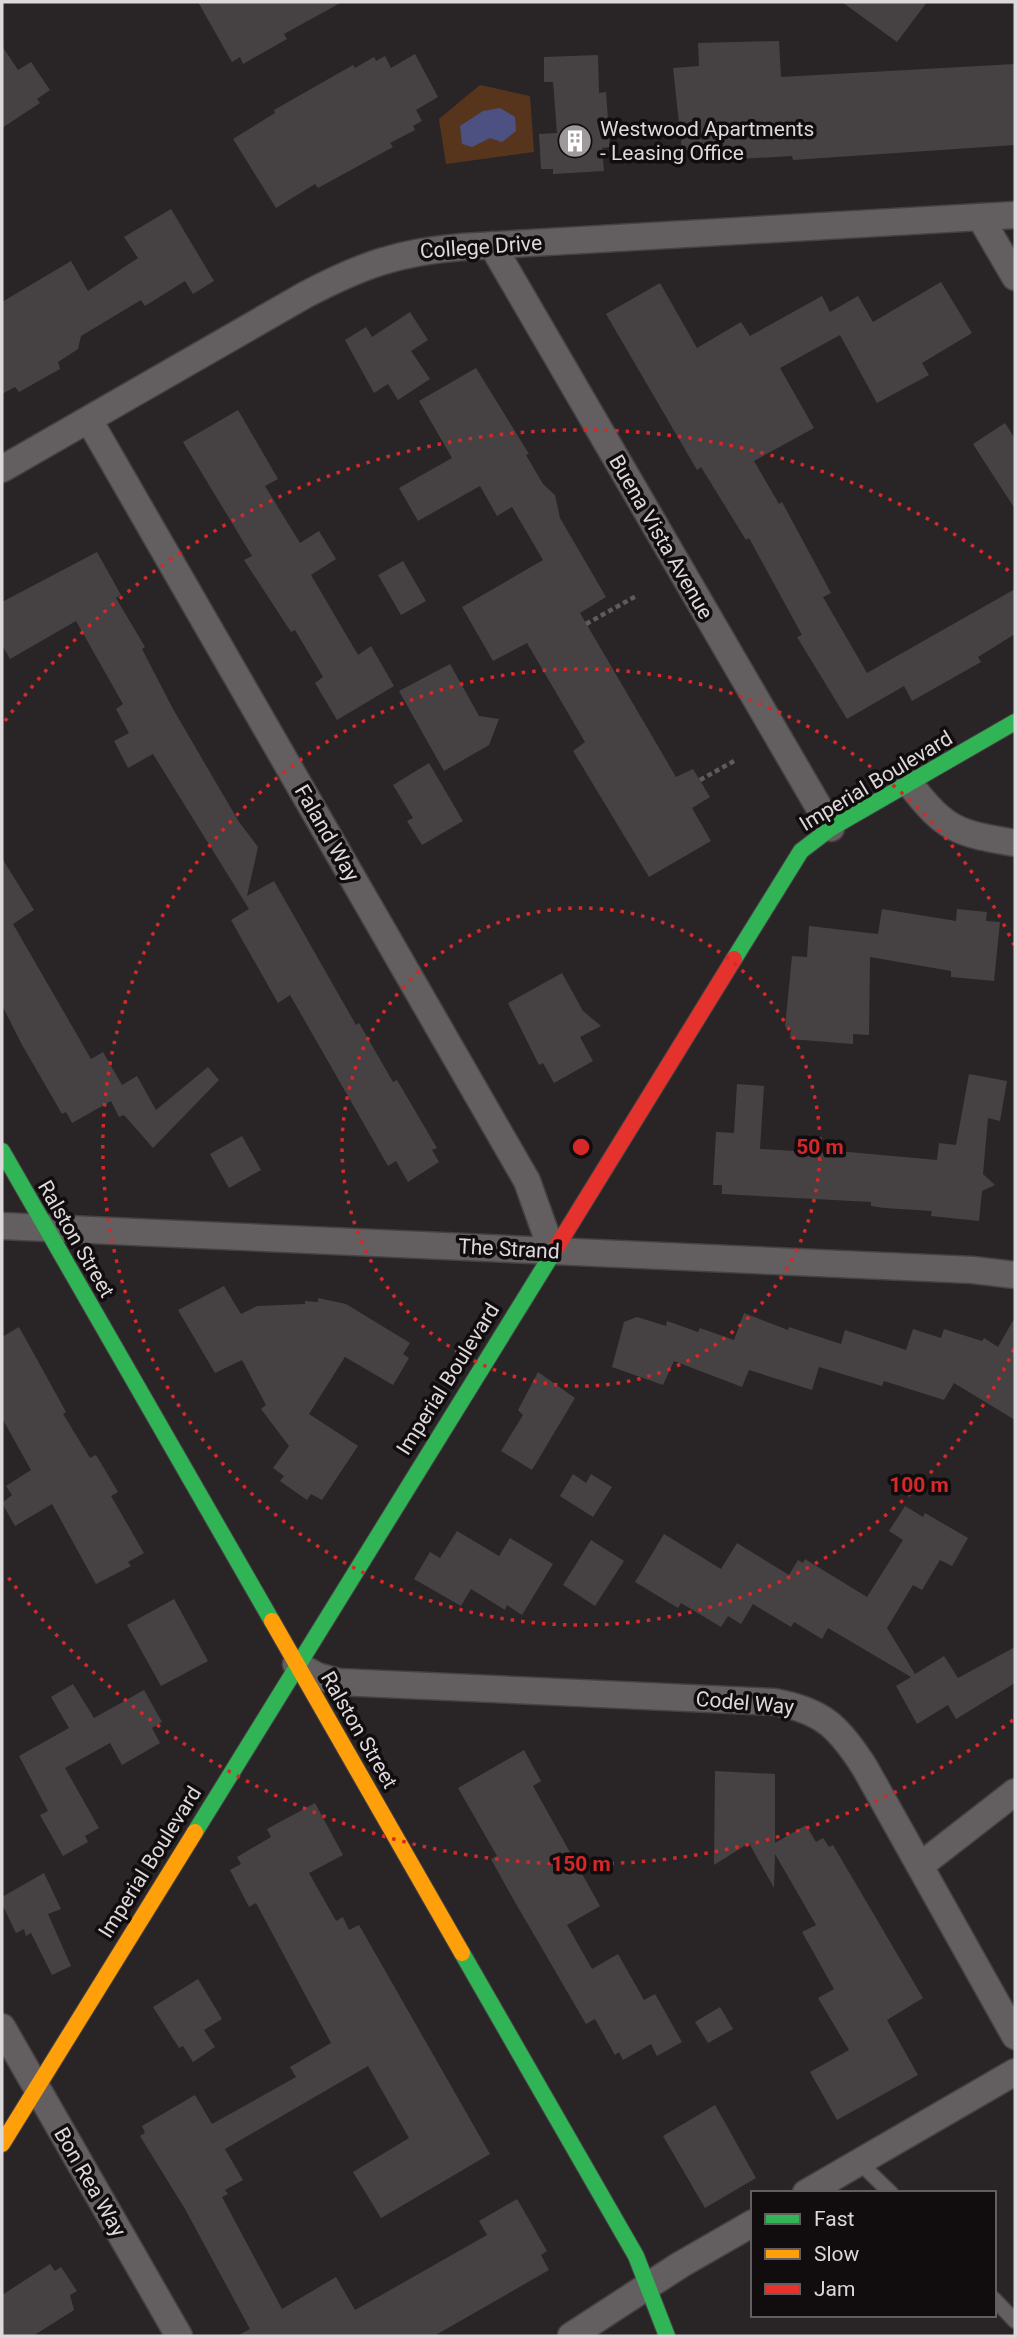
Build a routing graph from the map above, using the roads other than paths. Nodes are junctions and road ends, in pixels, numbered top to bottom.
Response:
1 (1015, 215) edge
2 (981, 217) junction
3 (492, 245) junction
4 (1015, 277) edge
5 (89, 420) junction
6 (2, 470) edge
7 (1015, 722) edge
8 (909, 783) junction
9 (831, 828) junction
10 (1015, 843) edge
11 (2, 1151) edge
12 (2, 1226) edge
13 (46, 1228) junction
14 (552, 1251) junction
15 (1015, 1275) edge
16 (296, 1664) junction
17 (1015, 1792) edge
18 (921, 1865) junction
19 (2, 2027) edge
20 (1015, 2036) edge
21 (1015, 2072) edge
22 (36, 2087) junction
23 (2, 2144) edge
24 (859, 2162) junction
25 (809, 2191) edge
26 (889, 2191) edge
27 (751, 2224) edge
28 (649, 2286) junction
29 (996, 2301) edge
30 (1015, 2321) edge
31 (179, 2336) edge
32 (571, 2336) edge
33 (667, 2336) edge

1 - 2 street, College Drive
2 - 3 street, College Drive
2 - 4 street
3 - 5 street, College Drive
3 - 9 street, Buena Vista Avenue
5 - 6 street, College Drive
5 - 14 street, Faland Way
7 - 8 street, Imperial Boulevard
8 - 9 street, Imperial Boulevard
8 - 10 street
9 - 14 street, Imperial Boulevard
11 - 13 street, Ralston Street
12 - 13 street, The Strand
13 - 14 street, The Strand
13 - 16 street, Ralston Street
14 - 15 street, The Strand
14 - 16 street, Imperial Boulevard
16 - 18 street, Codel Way
16 - 22 street, Imperial Boulevard
16 - 28 street, Ralston Street
17 - 18 street
18 - 20 street, Codel Way
19 - 22 street, Bon Rea Way
21 - 24 street
22 - 23 street, Imperial Boulevard
22 - 31 street, Bon Rea Way
24 - 25 street
24 - 26 lane
27 - 28 street
28 - 32 street
28 - 33 street, Ralston Street
29 - 30 lane

